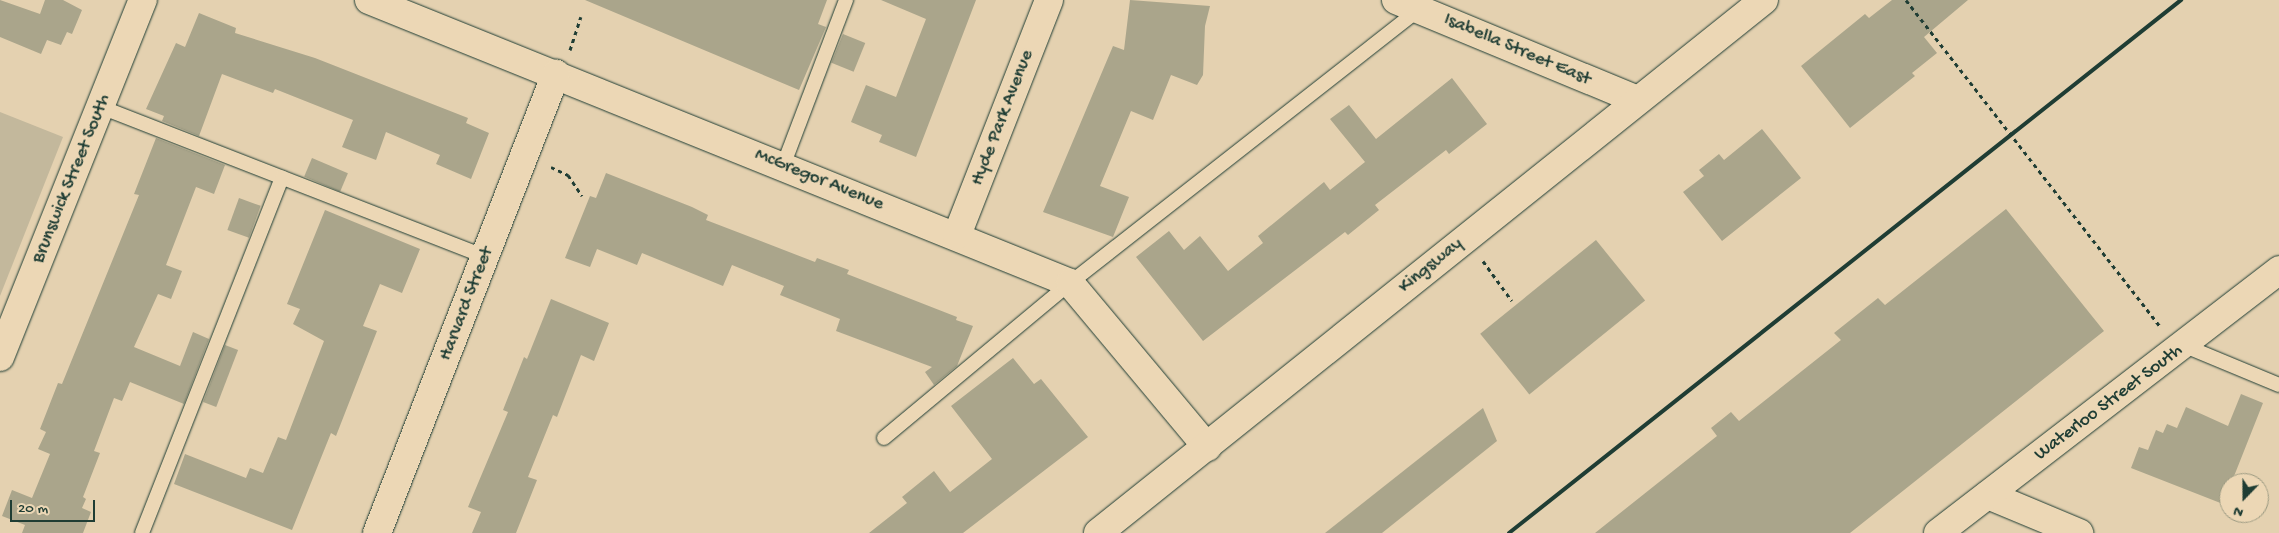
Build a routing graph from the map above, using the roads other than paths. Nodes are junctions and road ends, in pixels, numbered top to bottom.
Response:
1 (143, 0) edge
2 (369, 0) edge
3 (846, 0) edge
4 (1049, 0) edge
5 (1764, 0) edge
6 (1415, 3) edge
7 (559, 75) junction
8 (1638, 100) junction
9 (101, 107) junction
10 (783, 166) junction
11 (282, 178) junction
12 (957, 235) junction
13 (486, 257) junction
14 (2279, 270) edge
15 (1070, 283) junction
16 (2182, 348) junction
17 (0, 357) edge
18 (2279, 384) edge
19 (884, 438) dead end
20 (1207, 447) junction
21 (1988, 495) junction
22 (142, 533) edge
23 (377, 533) edge
24 (1098, 533) edge
25 (1938, 533) edge
26 (2079, 533) edge

1 - 9 street, Brunswick Street South
2 - 7 street, McGregor Avenue
3 - 10 lane
4 - 12 street, Hyde Park Avenue
5 - 8 street, Kingsway
6 - 8 street, Isabella Street East
6 - 15 lane
7 - 10 street, McGregor Avenue
7 - 13 street, Harvard Street
8 - 20 street, Kingsway
9 - 11 lane
9 - 17 street, Brunswick Street South
10 - 12 street, McGregor Avenue
11 - 13 lane
11 - 22 lane
12 - 15 street, McGregor Avenue
13 - 23 street, Harvard Street
14 - 16 street, Waterloo Street South
15 - 19 lane
15 - 20 street, McGregor Avenue
16 - 18 lane
16 - 21 street, Waterloo Street South
20 - 24 street, Kingsway
21 - 25 street, Waterloo Street South
21 - 26 street

